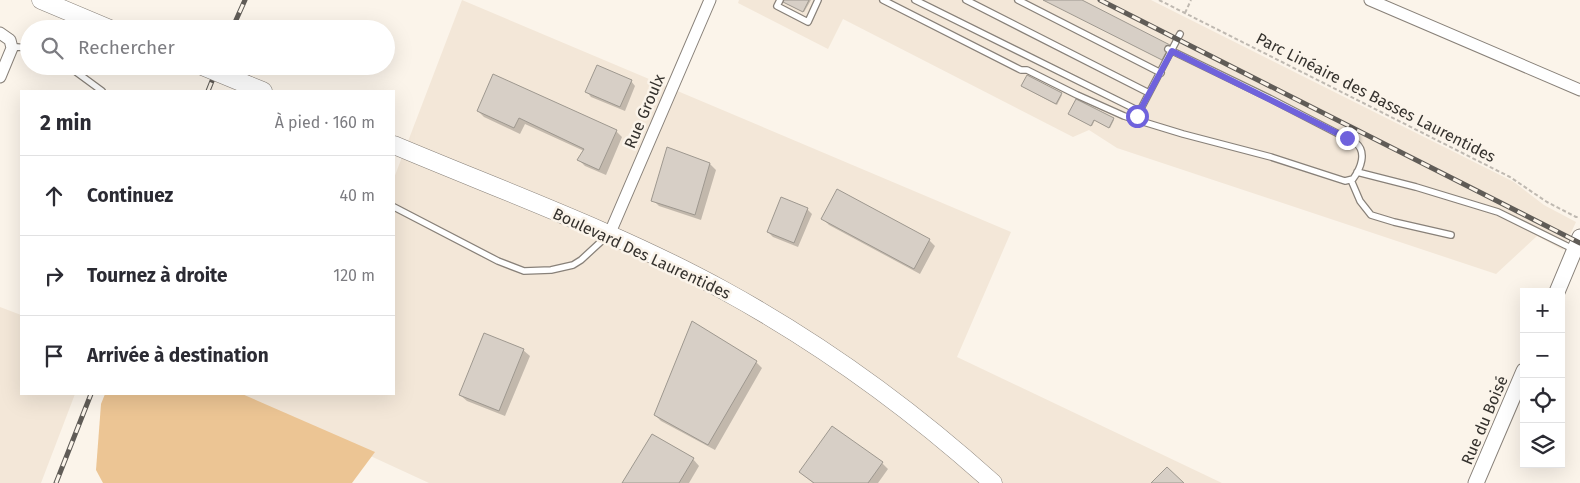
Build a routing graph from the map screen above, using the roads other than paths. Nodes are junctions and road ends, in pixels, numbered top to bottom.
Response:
1 (41, 0) edge
2 (710, 0) edge
3 (780, 0) edge
4 (818, 0) edge
5 (883, 0) edge
6 (915, 0) edge
7 (966, 0) edge
8 (1018, 0) edge
9 (1370, 0) edge
10 (89, 20) edge
11 (0, 32) edge
12 (1180, 34) dead end
13 (20, 47) edge
14 (12, 48) junction
15 (1170, 50) junction
16 (1161, 73) junction
17 (80, 75) edge
18 (224, 75) edge
19 (0, 77) edge
20 (256, 88) edge
21 (101, 90) edge
22 (1580, 90) edge
23 (1148, 93) junction
24 (1139, 112) junction
25 (1135, 120) junction
26 (395, 145) edge
27 (1357, 172) junction
28 (1351, 180) junction
29 (395, 208) edge
30 (609, 235) junction
31 (1451, 235) dead end
32 (1577, 243) edge
33 (1559, 288) edge
34 (1521, 378) edge
35 (993, 483) edge
36 (1476, 483) edge

1 - 10 main road
2 - 30 street, Rue Groulx
3 - 4 lane
5 - 25 lane
6 - 24 lane
7 - 23 lane
8 - 16 lane
9 - 22 street
11 - 14 street
12 - 15 lane
13 - 14 lane
14 - 19 street
15 - 16 lane
15 - 27 lane
16 - 23 lane
17 - 21 lane
18 - 20 main road, bridge
23 - 24 lane
24 - 25 lane
25 - 28 lane
26 - 30 main road, Boulevard Des Laurentides
27 - 28 lane
27 - 32 lane
28 - 31 lane
29 - 30 lane
30 - 35 main road, Boulevard Des Laurentides
32 - 33 street
34 - 36 street, Rue du Boisé

